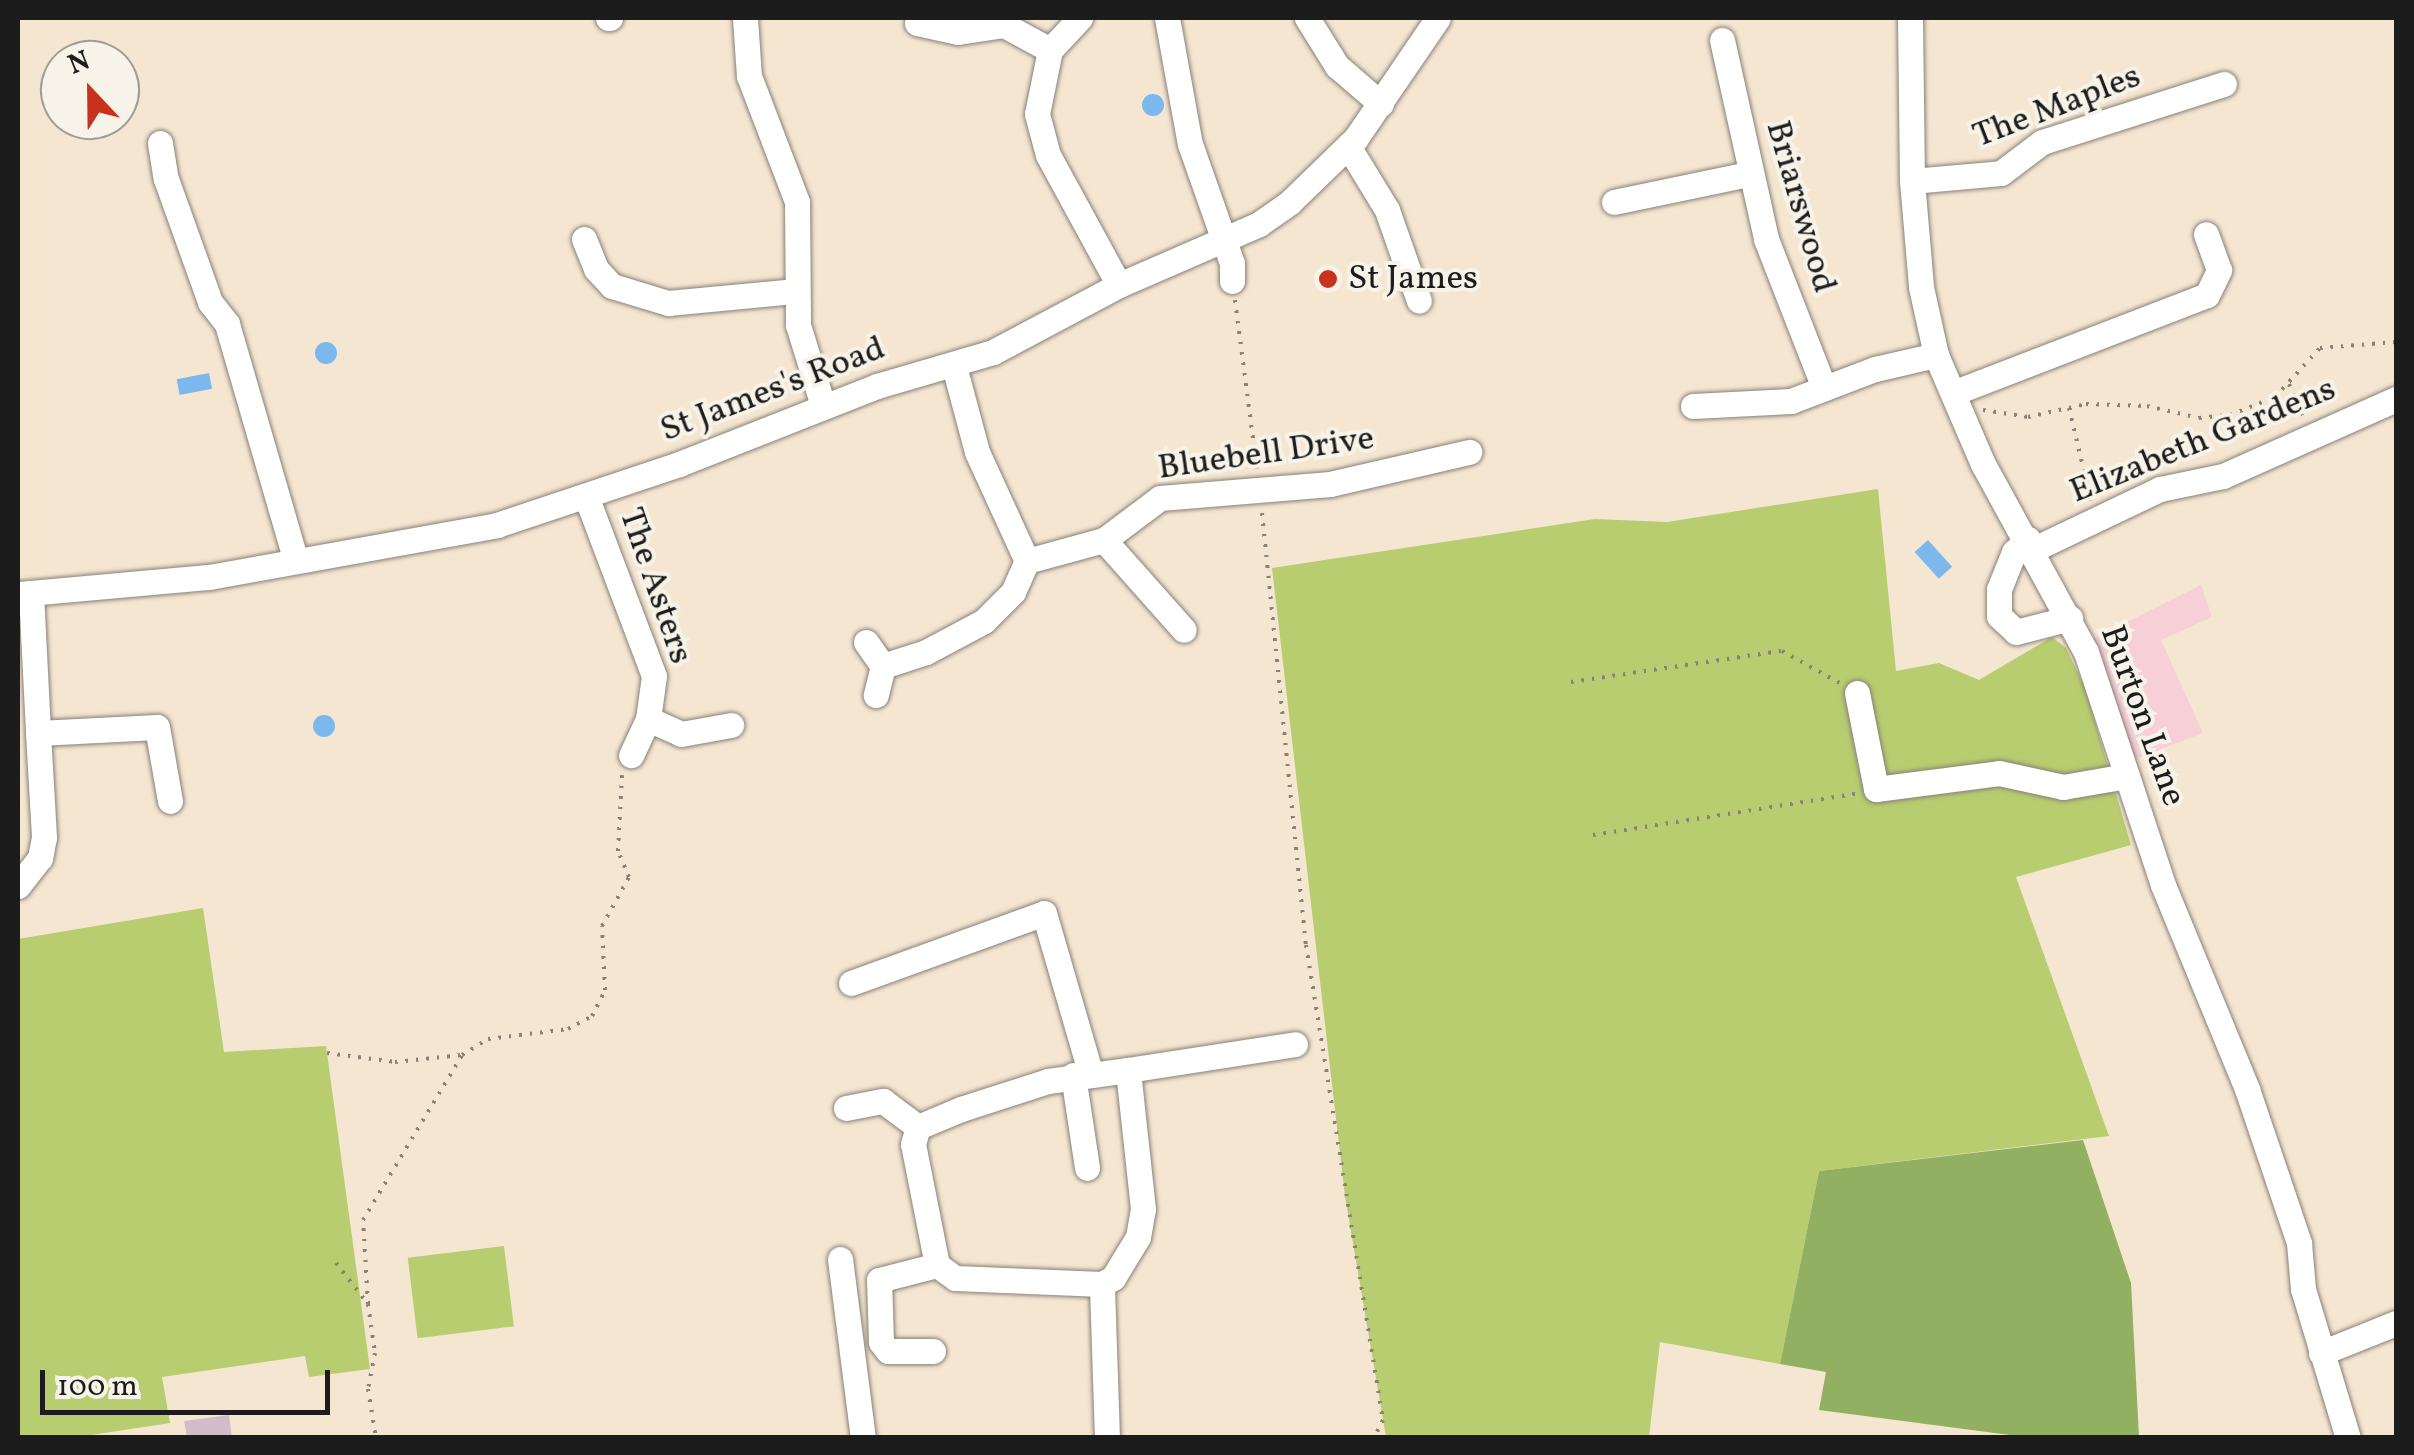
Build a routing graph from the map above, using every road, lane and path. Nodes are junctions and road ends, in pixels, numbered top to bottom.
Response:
1 (745, 18) edge
2 (1080, 18) edge
3 (1167, 18) edge
4 (1308, 18) edge
5 (1438, 18) edge
6 (1910, 18) edge
7 (917, 23) dead end
8 (1722, 40) dead end
9 (1050, 50) junction
10 (2224, 84) dead end
11 (1382, 104) junction
12 (160, 143) dead end
13 (1348, 146) junction
14 (1748, 174) junction
15 (1912, 182) junction
16 (1614, 202) dead end
17 (2206, 234) dead end
18 (1224, 238) junction
19 (584, 239) dead end
20 (1232, 282) joint
21 (1119, 285) junction
22 (796, 291) junction
23 (1419, 301) dead end
24 (2396, 342) edge
25 (1936, 355) junction
26 (954, 366) junction
27 (2289, 384) junction
28 (1824, 388) junction
29 (1953, 394) junction
30 (2396, 399) edge
31 (823, 406) junction
32 (1693, 406) dead end
33 (2069, 408) junction
34 (2312, 438) junction
35 (1469, 452) dead end
36 (1260, 490) junction
37 (586, 496) junction
38 (2099, 518) junction
39 (1104, 540) junction
40 (2031, 544) junction
41 (295, 558) junction
42 (1027, 561) junction
43 (24, 593) edge
44 (2070, 618) junction
45 (1184, 630) dead end
46 (866, 642) dead end
47 (882, 666) junction
48 (1571, 682) dead end
49 (1857, 693) joint
50 (876, 696) dead end
51 (648, 719) junction
52 (731, 725) dead end
53 (38, 734) junction
54 (631, 756) joint
55 (2127, 776) junction
56 (1876, 789) junction
57 (170, 801) dead end
58 (1593, 835) dead end
59 (18, 886) edge
60 (850, 982) dead end
61 (1294, 1044) dead end
62 (327, 1052) dead end
63 (462, 1055) junction
64 (1128, 1070) junction
65 (1082, 1073) junction
66 (846, 1108) dead end
67 (918, 1128) junction
68 (1087, 1168) dead end
69 (840, 1259) dead end
70 (336, 1264) dead end
71 (937, 1265) junction
72 (1102, 1284) junction
73 (368, 1304) junction
74 (2396, 1323) edge
75 (933, 1351) dead end
76 (2322, 1353) junction
77 (376, 1438) edge
78 (863, 1438) edge
79 (1106, 1438) edge
80 (1374, 1438) edge
81 (2348, 1438) edge

1 - 22 street
2 - 9 street
3 - 18 street
4 - 11 street
5 - 11 street, St James's Road
6 - 15 street, Burton Lane
7 - 9 street
8 - 14 street, Briarswood
9 - 21 street
10 - 15 street, The Maples
11 - 13 street, St James's Road
12 - 41 street
13 - 18 street, St James's Road
13 - 23 street
14 - 16 street
14 - 28 street, Briarswood
15 - 25 street, Burton Lane
17 - 29 street
18 - 20 street
18 - 21 street, St James's Road
19 - 22 street
20 - 36 path
21 - 26 street, St James's Road
22 - 31 street
24 - 27 path
25 - 28 street
25 - 29 street, Burton Lane
26 - 31 street, St James's Road
26 - 42 street
27 - 33 path
27 - 34 path
28 - 32 street
29 - 33 path
29 - 40 street, Burton Lane
30 - 34 street, Elizabeth Gardens
31 - 37 street, St James's Road
33 - 38 path
34 - 38 street, Elizabeth Gardens
35 - 36 street, Bluebell Drive
36 - 39 street, Bluebell Drive
36 - 80 path
37 - 41 street, St James's Road
37 - 51 street, The Asters
38 - 40 street, Elizabeth Gardens
39 - 42 street, Bluebell Drive
39 - 45 street
40 - 44 street, Burton Lane
40 - 44 street
41 - 43 street, St James's Road
42 - 47 street
43 - 53 street
44 - 55 street, Burton Lane
46 - 47 street
47 - 50 street
48 - 49 path
49 - 56 street
51 - 52 street
51 - 54 street, The Asters
53 - 57 street
53 - 59 street
54 - 63 path
55 - 56 street
55 - 76 street, Burton Lane
56 - 58 path
60 - 65 street
61 - 64 street
62 - 63 path
63 - 73 path
64 - 65 street
64 - 72 street
65 - 67 street
65 - 68 street
66 - 67 street
67 - 71 street
69 - 78 street
70 - 73 path
71 - 72 street
71 - 75 street
72 - 79 street
73 - 77 path
74 - 76 street
76 - 81 street, Burton Lane

